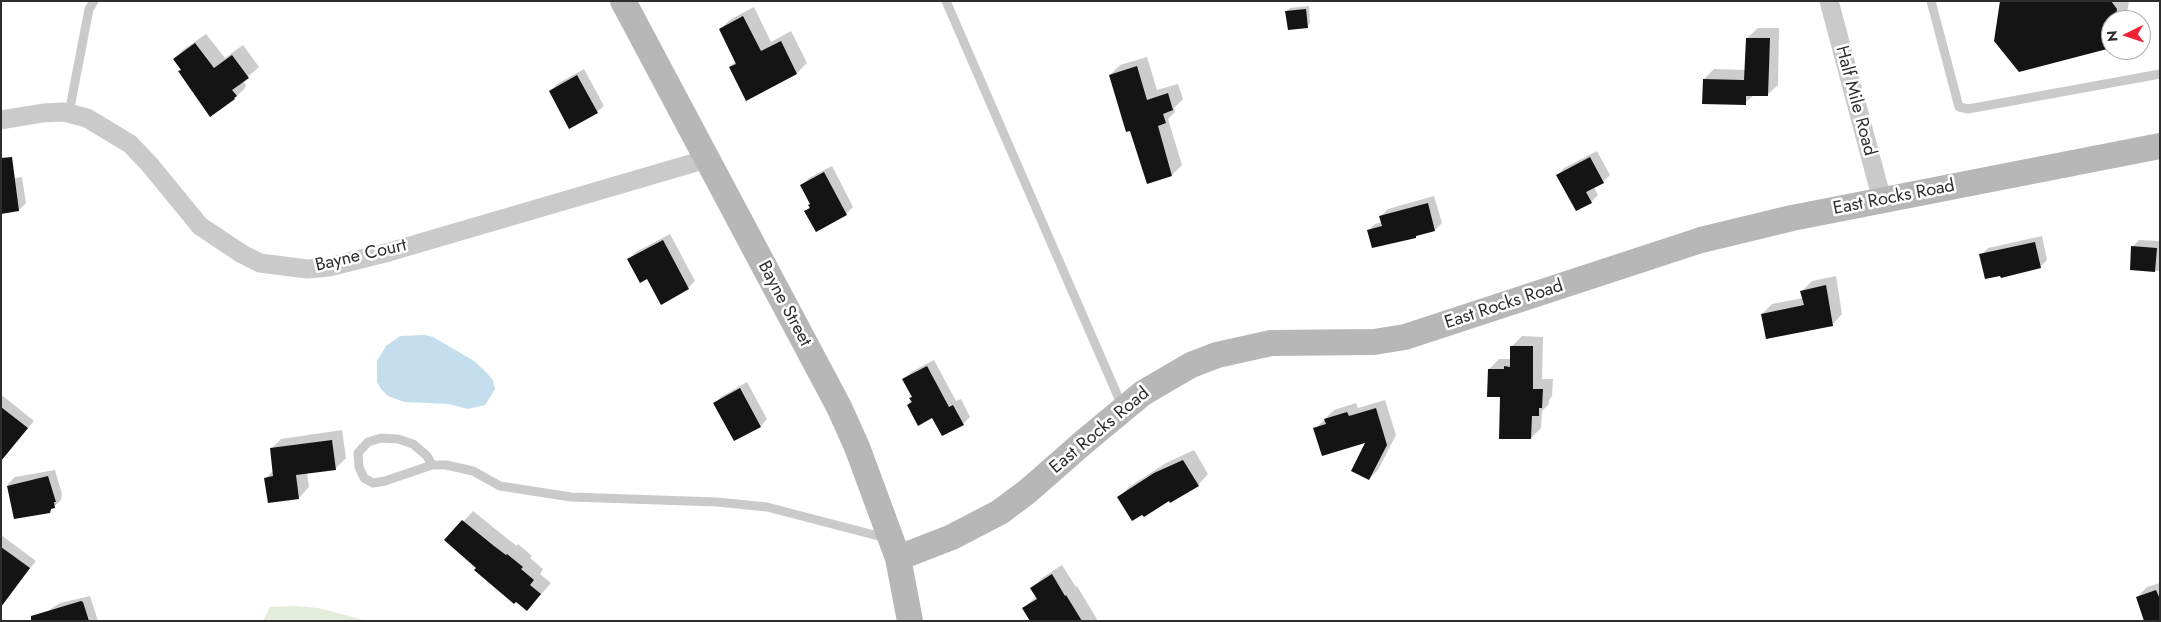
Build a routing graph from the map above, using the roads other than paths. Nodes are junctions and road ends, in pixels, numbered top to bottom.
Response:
1 (94, 1) edge
2 (623, 1) edge
3 (946, 1) edge
4 (1828, 1) edge
5 (1931, 1) edge
6 (2160, 74) edge
7 (69, 113) junction
8 (1, 120) edge
9 (2160, 146) edge
10 (707, 159) junction
11 (1882, 200) junction
12 (1123, 408) junction
13 (432, 465) junction
14 (894, 548) junction
15 (910, 621) edge

1 - 7 lane
2 - 10 street, Bayne Street
3 - 12 lane
4 - 11 street, Half Mile Road
5 - 6 lane
7 - 8 street, Bayne Court
7 - 10 street, Bayne Court
9 - 11 street, East Rocks Road
10 - 14 street, Bayne Street
11 - 12 street, East Rocks Road
12 - 14 street, East Rocks Road
13 - 13 lane
13 - 14 lane
14 - 15 street, Bayne Street

